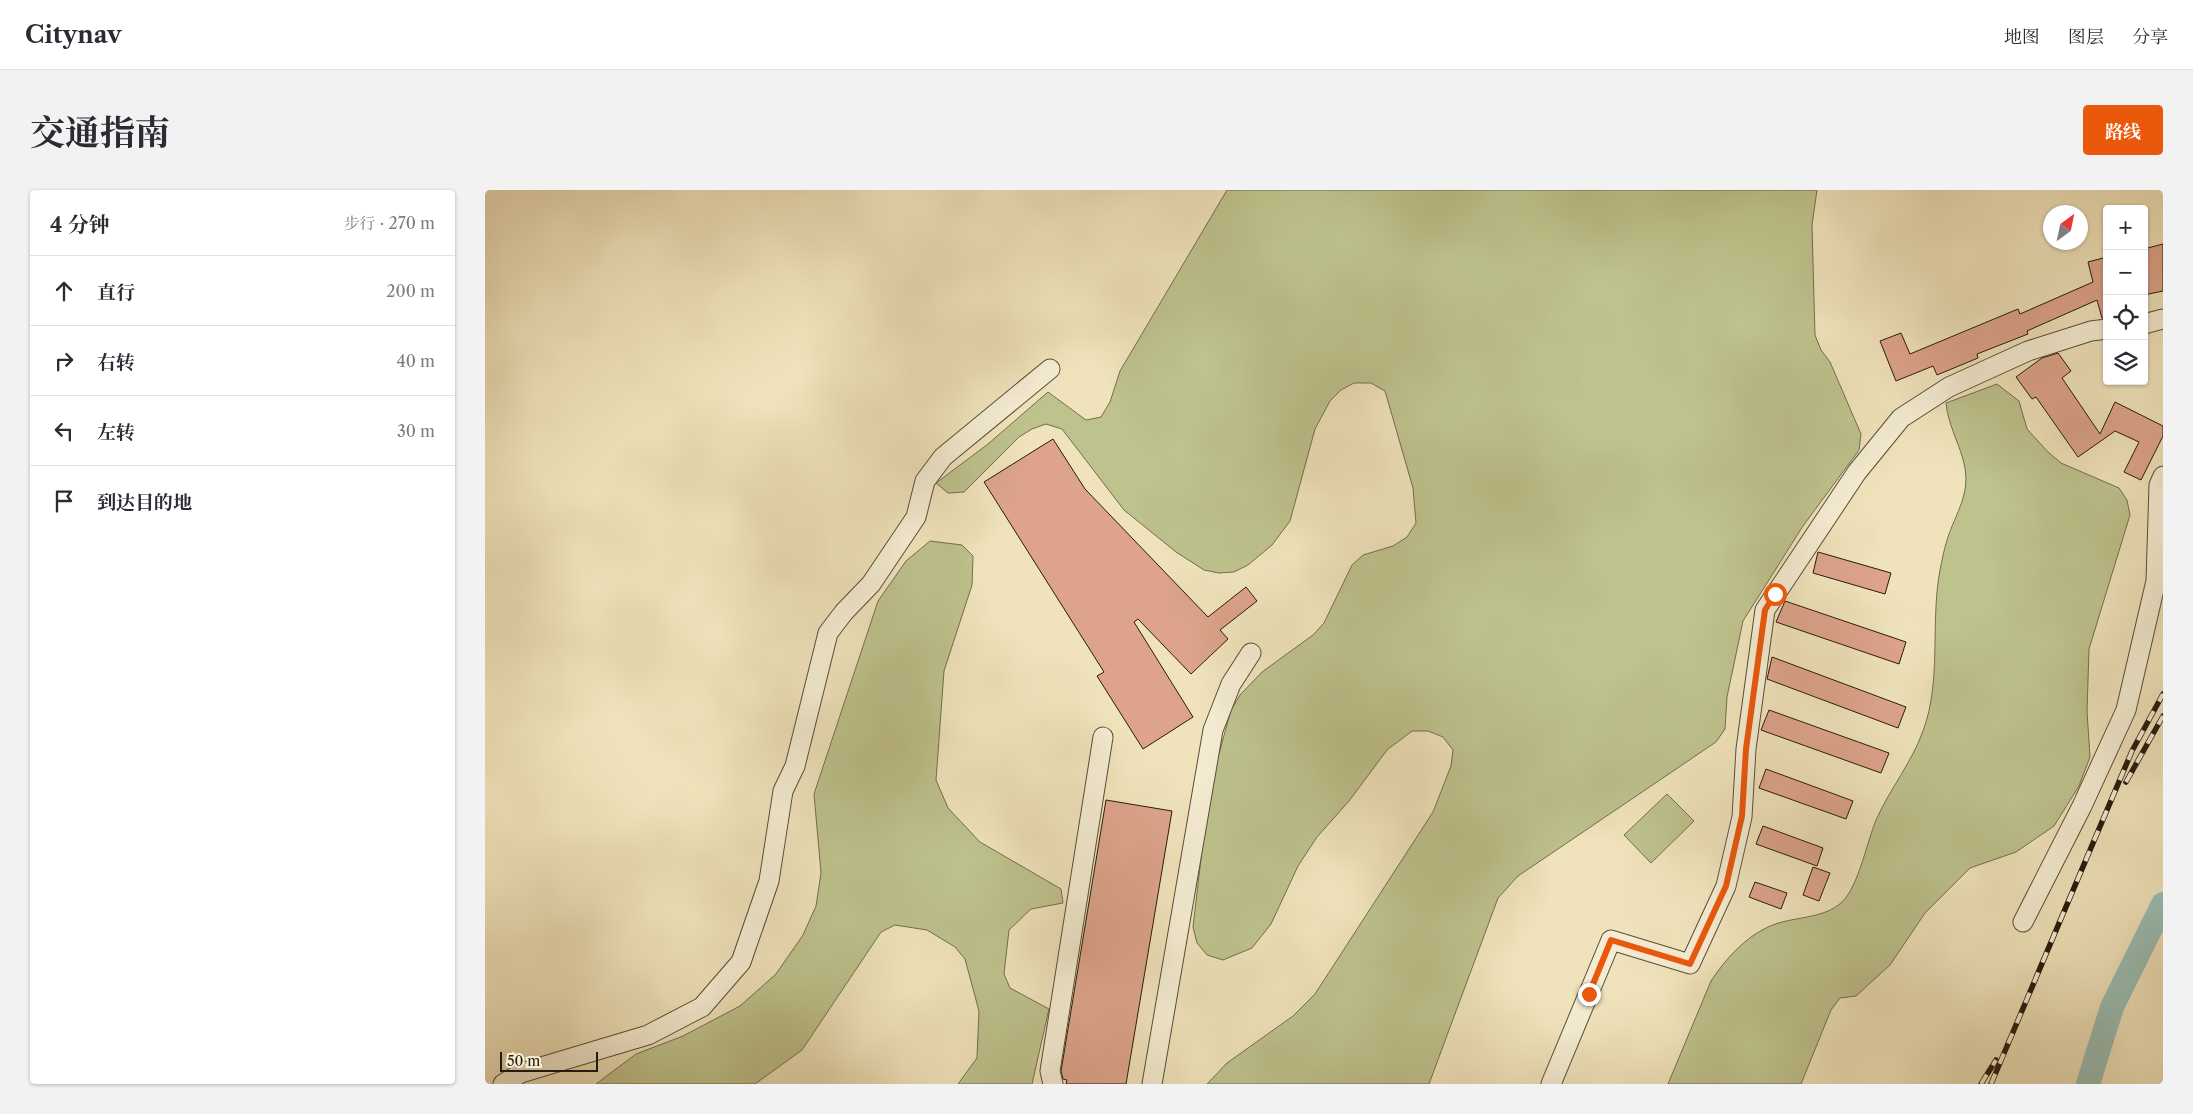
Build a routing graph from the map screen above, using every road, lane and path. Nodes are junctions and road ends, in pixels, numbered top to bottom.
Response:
1 (2163, 319) edge
2 (2148, 323) edge
3 (2103, 330) edge
4 (1050, 369) dead end
5 (2163, 476) edge
6 (1251, 653) dead end
7 (1103, 737) dead end
8 (2023, 922) dead end
9 (503, 1084) edge
10 (1053, 1084) edge
11 (1152, 1084) edge
12 (1551, 1084) edge

1 - 2 street
3 - 12 street
4 - 9 street
5 - 8 street
6 - 11 street
7 - 10 street

